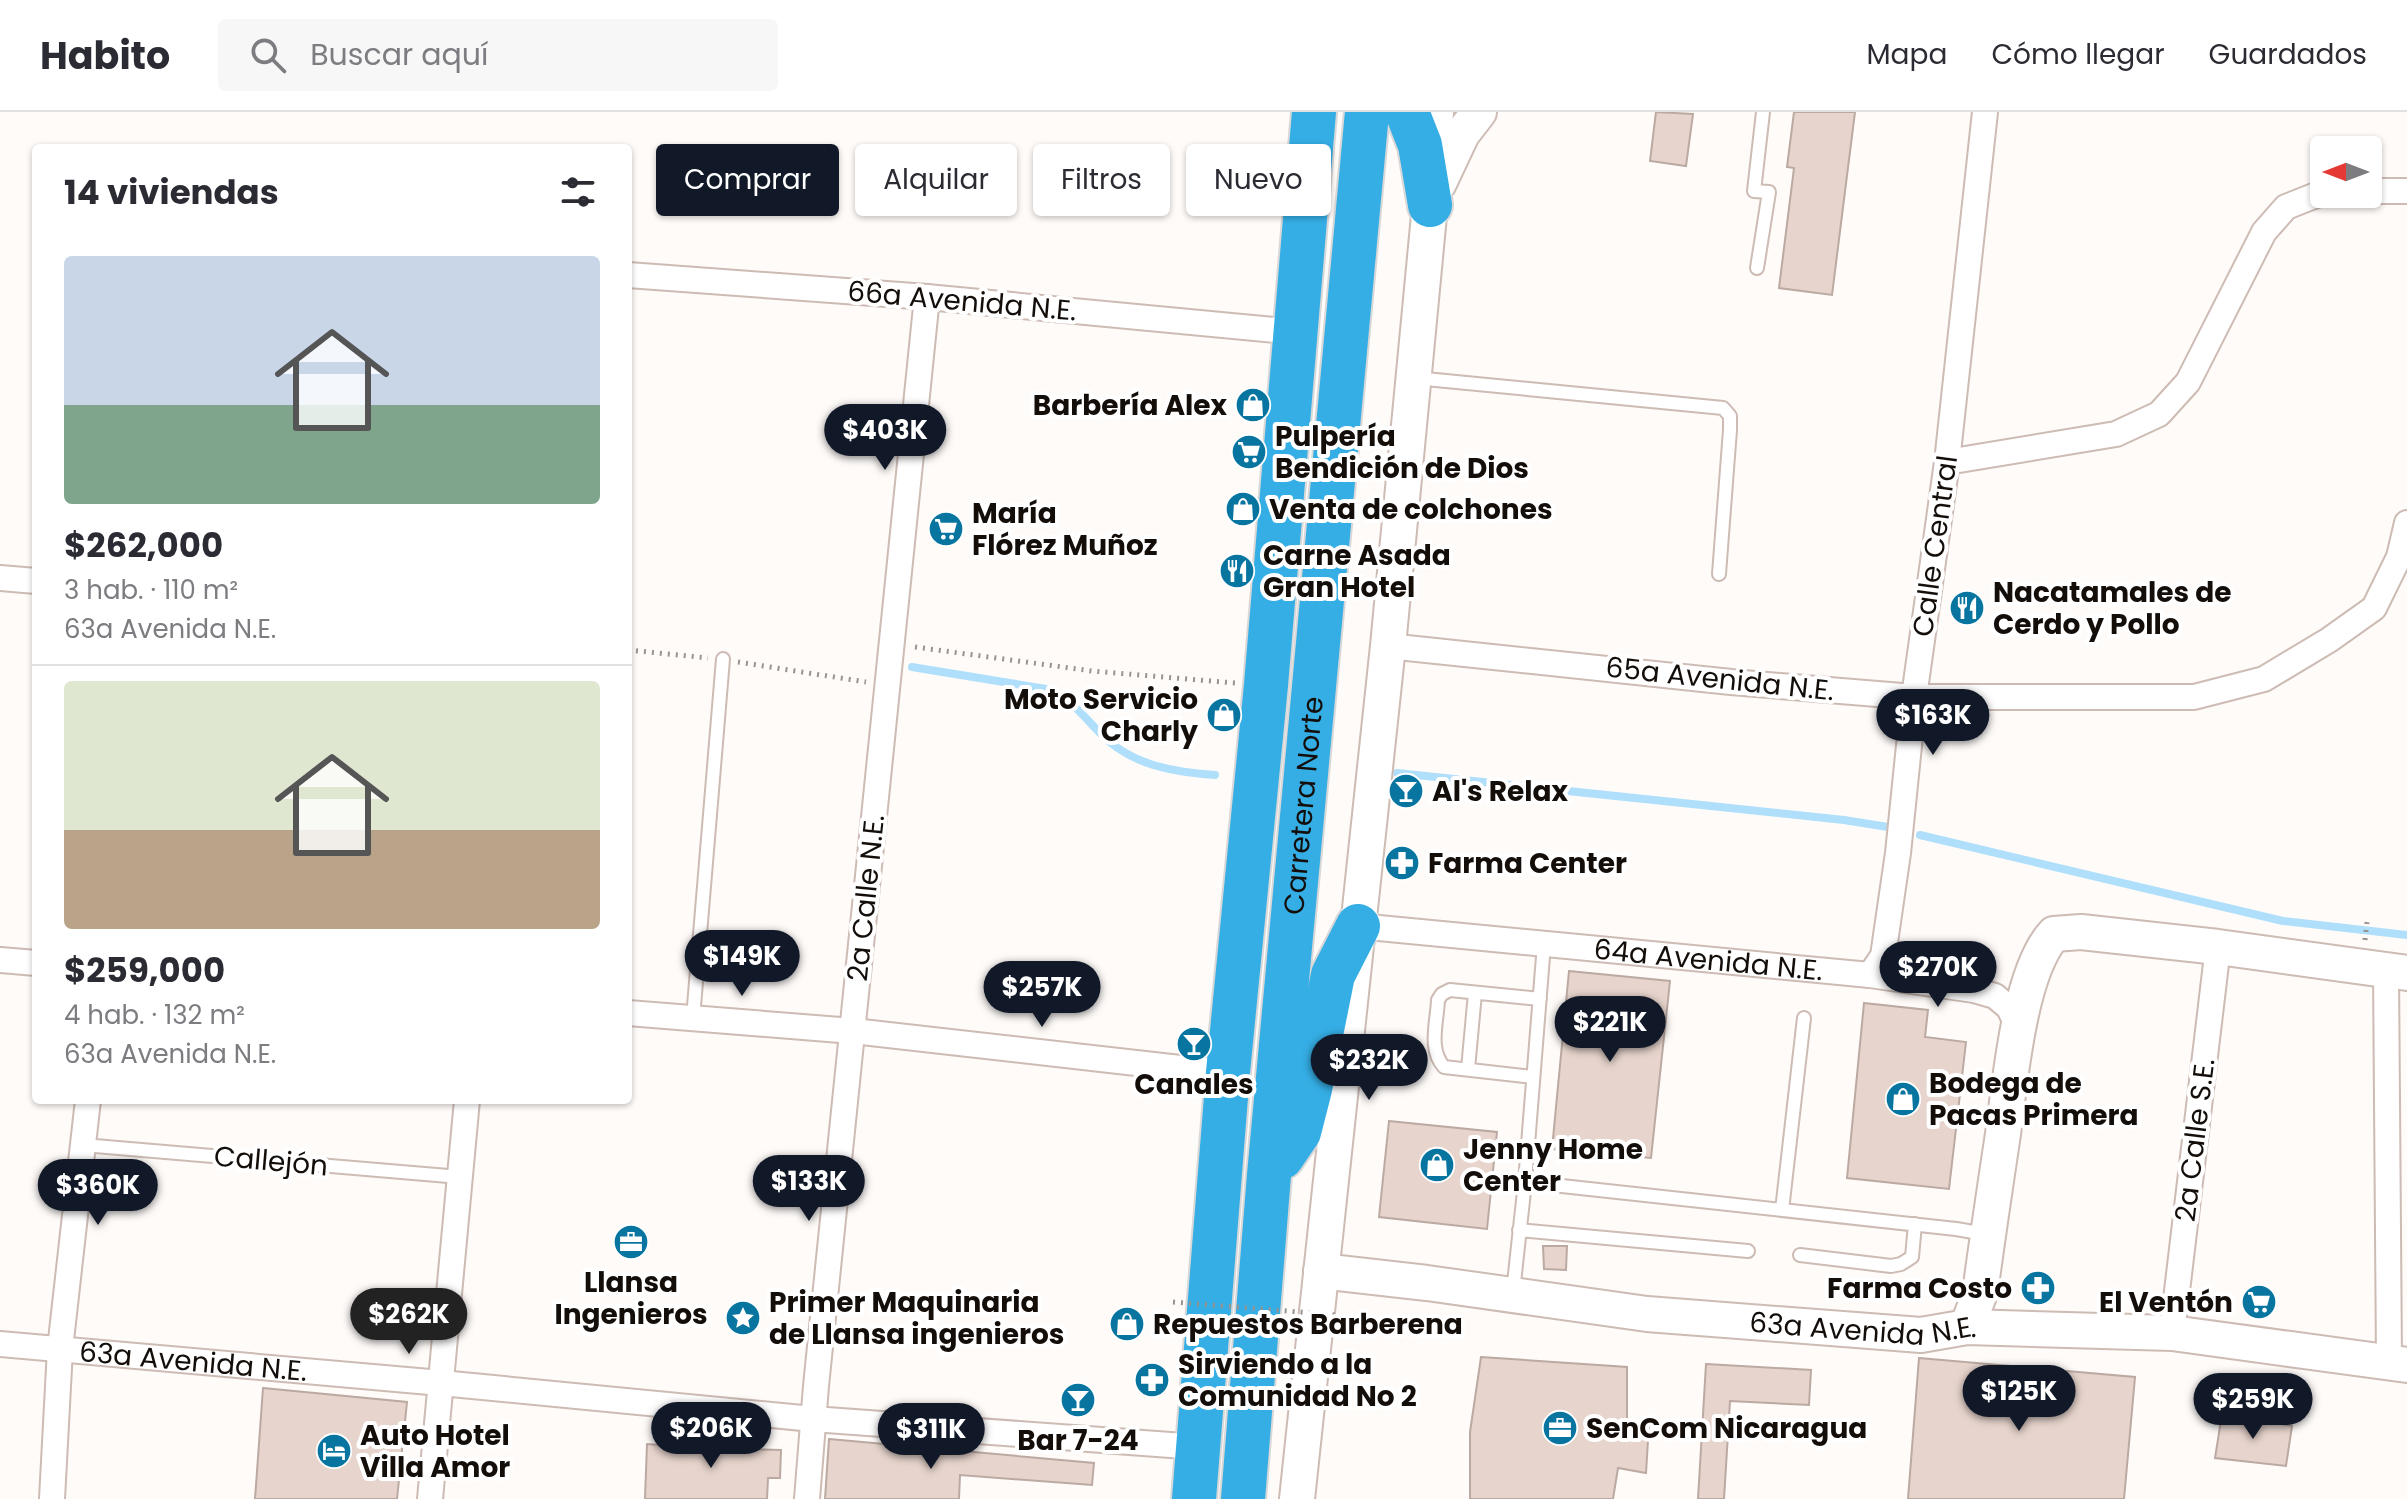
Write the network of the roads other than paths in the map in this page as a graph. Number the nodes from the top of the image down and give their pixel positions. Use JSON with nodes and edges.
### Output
{"nodes":[{"id":1,"x":1314,"y":112,"type":"edge"},
{"id":2,"x":1367,"y":112,"type":"edge"},
{"id":3,"x":1407,"y":112,"type":"edge"},
{"id":4,"x":1436,"y":112,"type":"edge"},
{"id":5,"x":1479,"y":112,"type":"edge"},
{"id":6,"x":1763,"y":112,"type":"edge"},
{"id":7,"x":1985,"y":112,"type":"edge"},
{"id":8,"x":2382,"y":191,"type":"edge"},
{"id":9,"x":2407,"y":191,"type":"edge"},
{"id":10,"x":2310,"y":198,"type":"edge"},
{"id":11,"x":1430,"y":205,"type":"junction"},
{"id":12,"x":1757,"y":268,"type":"dead end"},
{"id":13,"x":632,"y":275,"type":"edge"},
{"id":14,"x":927,"y":297,"type":"junction"},
{"id":15,"x":1296,"y":332,"type":"junction"},
{"id":16,"x":1415,"y":378,"type":"junction"},
{"id":17,"x":1947,"y":462,"type":"junction"},
{"id":18,"x":2407,"y":523,"type":"edge"},
{"id":19,"x":1719,"y":574,"type":"dead end"},
{"id":20,"x":0,"y":578,"type":"edge"},
{"id":21,"x":32,"y":581,"type":"edge"},
{"id":22,"x":1388,"y":646,"type":"junction"},
{"id":23,"x":723,"y":659,"type":"road end"},
{"id":24,"x":1914,"y":697,"type":"junction"},
{"id":25,"x":1358,"y":926,"type":"junction"},
{"id":26,"x":1544,"y":944,"type":"junction"},
{"id":27,"x":2218,"y":947,"type":"junction"},
{"id":28,"x":0,"y":960,"type":"edge"},
{"id":29,"x":32,"y":963,"type":"edge"},
{"id":30,"x":2397,"y":972,"type":"edge"},
{"id":31,"x":1870,"y":975,"type":"junction"},
{"id":32,"x":1475,"y":993,"type":"junction"},
{"id":33,"x":1540,"y":999,"type":"junction"},
{"id":34,"x":632,"y":1013,"type":"edge"},
{"id":35,"x":693,"y":1018,"type":"junction"},
{"id":36,"x":1804,"y":1018,"type":"dead end"},
{"id":37,"x":2018,"y":1027,"type":"junction"},
{"id":38,"x":853,"y":1031,"type":"junction"},
{"id":39,"x":1468,"y":1069,"type":"junction"},
{"id":40,"x":1228,"y":1072,"type":"junction"},
{"id":41,"x":1533,"y":1077,"type":"junction"},
{"id":42,"x":88,"y":1104,"type":"edge"},
{"id":43,"x":467,"y":1104,"type":"edge"},
{"id":44,"x":83,"y":1145,"type":"junction"},
{"id":45,"x":1269,"y":1175,"type":"junction"},
{"id":46,"x":460,"y":1177,"type":"junction"},
{"id":47,"x":1525,"y":1182,"type":"junction"},
{"id":48,"x":1782,"y":1210,"type":"junction"},
{"id":49,"x":1915,"y":1224,"type":"junction"},
{"id":50,"x":1519,"y":1230,"type":"junction"},
{"id":51,"x":1988,"y":1234,"type":"junction"},
{"id":52,"x":1748,"y":1251,"type":"dead end"},
{"id":53,"x":1800,"y":1255,"type":"dead end"},
{"id":54,"x":1321,"y":1271,"type":"junction"},
{"id":55,"x":1512,"y":1296,"type":"junction"},
{"id":56,"x":1967,"y":1327,"type":"junction"},
{"id":57,"x":2172,"y":1333,"type":"junction"},
{"id":58,"x":0,"y":1344,"type":"edge"},
{"id":59,"x":60,"y":1349,"type":"junction"},
{"id":60,"x":2398,"y":1364,"type":"edge"},
{"id":61,"x":441,"y":1383,"type":"junction"},
{"id":62,"x":813,"y":1419,"type":"junction"},
{"id":63,"x":1198,"y":1447,"type":"junction"},
{"id":64,"x":52,"y":1499,"type":"edge"},
{"id":65,"x":430,"y":1499,"type":"edge"},
{"id":66,"x":807,"y":1499,"type":"edge"},
{"id":67,"x":1194,"y":1499,"type":"edge"},
{"id":68,"x":1243,"y":1499,"type":"edge"},
{"id":69,"x":1297,"y":1499,"type":"edge"}],
"edges":[{"from":1,"to":15,"type":"highway","name":"Carretera Norte"},
{"from":2,"to":45,"type":"highway","name":"Carretera Norte"},
{"from":3,"to":11,"type":"highway"},
{"from":4,"to":11,"type":"street"},
{"from":5,"to":11,"type":"street"},
{"from":6,"to":12,"type":"lane"},
{"from":7,"to":17,"type":"street","name":"Calle Central"},
{"from":8,"to":9,"type":"street"},
{"from":10,"to":17,"type":"street"},
{"from":11,"to":16,"type":"street"},
{"from":13,"to":14,"type":"street","name":"66a Avenida N.E."},
{"from":14,"to":15,"type":"street","name":"66a Avenida N.E."},
{"from":14,"to":38,"type":"street","name":"2a Calle N.E."},
{"from":15,"to":40,"type":"highway","name":"Carretera Norte"},
{"from":16,"to":19,"type":"lane"},
{"from":16,"to":22,"type":"street"},
{"from":17,"to":24,"type":"street","name":"Calle Central"},
{"from":18,"to":24,"type":"street","name":"65a Avenida N.E."},
{"from":20,"to":21,"type":"street"},
{"from":22,"to":24,"type":"street","name":"65a Avenida N.E."},
{"from":22,"to":25,"type":"street"},
{"from":23,"to":35,"type":"lane"},
{"from":24,"to":31,"type":"street","name":"Calle Central"},
{"from":25,"to":26,"type":"street","name":"64a Avenida N.E."},
{"from":25,"to":45,"type":"highway"},
{"from":25,"to":54,"type":"street"},
{"from":26,"to":31,"type":"street","name":"64a Avenida N.E."},
{"from":26,"to":33,"type":"lane"},
{"from":27,"to":30,"type":"street"},
{"from":27,"to":37,"type":"street"},
{"from":27,"to":57,"type":"street","name":"2a Calle S.E."},
{"from":28,"to":29,"type":"street"},
{"from":30,"to":60,"type":"street"},
{"from":31,"to":37,"type":"street","name":"64a Avenida N.E."},
{"from":32,"to":33,"type":"lane"},
{"from":32,"to":39,"type":"lane"},
{"from":32,"to":39,"type":"lane"},
{"from":33,"to":41,"type":"lane"},
{"from":34,"to":35,"type":"street"},
{"from":35,"to":38,"type":"street"},
{"from":36,"to":48,"type":"lane"},
{"from":37,"to":51,"type":"street"},
{"from":38,"to":40,"type":"street"},
{"from":38,"to":62,"type":"street","name":"2a Calle N.E."},
{"from":39,"to":41,"type":"lane"},
{"from":40,"to":63,"type":"highway","name":"Carretera Norte"},
{"from":41,"to":47,"type":"lane"},
{"from":42,"to":44,"type":"street"},
{"from":43,"to":46,"type":"street"},
{"from":44,"to":46,"type":"lane","name":"Callejón"},
{"from":44,"to":59,"type":"street"},
{"from":45,"to":68,"type":"highway","name":"Carretera Norte"},
{"from":46,"to":61,"type":"street"},
{"from":47,"to":48,"type":"lane"},
{"from":47,"to":50,"type":"lane"},
{"from":48,"to":49,"type":"lane"},
{"from":49,"to":51,"type":"lane"},
{"from":49,"to":53,"type":"lane"},
{"from":50,"to":52,"type":"lane"},
{"from":50,"to":55,"type":"lane"},
{"from":51,"to":56,"type":"street"},
{"from":54,"to":55,"type":"street","name":"63a Avenida N.E."},
{"from":54,"to":69,"type":"street"},
{"from":55,"to":56,"type":"street","name":"63a Avenida N.E."},
{"from":56,"to":57,"type":"street","name":"63a Avenida N.E."},
{"from":57,"to":60,"type":"street","name":"63a Avenida N.E."},
{"from":58,"to":59,"type":"street","name":"63a Avenida N.E."},
{"from":59,"to":61,"type":"street","name":"63a Avenida N.E."},
{"from":59,"to":64,"type":"street"},
{"from":61,"to":62,"type":"street","name":"63a Avenida N.E."},
{"from":61,"to":65,"type":"street"},
{"from":62,"to":63,"type":"street","name":"63a Avenida N.E."},
{"from":62,"to":66,"type":"street","name":"2a Calle N.E."},
{"from":63,"to":67,"type":"highway","name":"Carretera Norte"}]}
